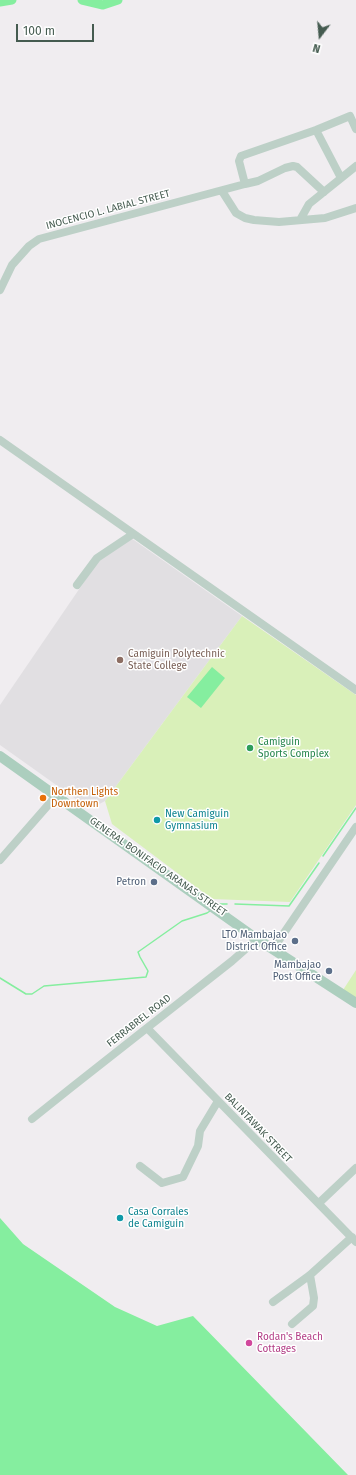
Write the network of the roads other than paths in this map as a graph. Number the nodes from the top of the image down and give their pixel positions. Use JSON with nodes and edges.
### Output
{"nodes":[{"id":1,"x":356,"y":129,"type":"edge"},
{"id":2,"x":316,"y":130,"type":"junction"},
{"id":3,"x":356,"y":166,"type":"edge"},
{"id":4,"x":341,"y":178,"type":"junction"},
{"id":5,"x":245,"y":184,"type":"junction"},
{"id":6,"x":222,"y":191,"type":"junction"},
{"id":7,"x":324,"y":192,"type":"junction"},
{"id":8,"x":356,"y":208,"type":"edge"},
{"id":9,"x":300,"y":220,"type":"junction"},
{"id":10,"x":0,"y":290,"type":"edge"},
{"id":11,"x":0,"y":440,"type":"edge"},
{"id":12,"x":134,"y":534,"type":"junction"},
{"id":13,"x":77,"y":585,"type":"dead end"},
{"id":14,"x":356,"y":690,"type":"edge"},
{"id":15,"x":0,"y":756,"type":"edge"},
{"id":16,"x":56,"y":796,"type":"junction"},
{"id":17,"x":356,"y":827,"type":"edge"},
{"id":18,"x":0,"y":860,"type":"edge"},
{"id":19,"x":257,"y":939,"type":"junction"},
{"id":20,"x":272,"y":949,"type":"junction"},
{"id":21,"x":356,"y":1004,"type":"edge"},
{"id":22,"x":147,"y":1028,"type":"junction"},
{"id":23,"x":218,"y":1101,"type":"junction"},
{"id":24,"x":32,"y":1119,"type":"dead end"},
{"id":25,"x":140,"y":1166,"type":"dead end"},
{"id":26,"x":356,"y":1168,"type":"edge"},
{"id":27,"x":319,"y":1203,"type":"junction"},
{"id":28,"x":354,"y":1239,"type":"edge"},
{"id":29,"x":310,"y":1275,"type":"junction"},
{"id":30,"x":273,"y":1302,"type":"dead end"},
{"id":31,"x":292,"y":1324,"type":"dead end"}],
"edges":[{"from":1,"to":2,"type":"street"},
{"from":2,"to":4,"type":"street"},
{"from":2,"to":5,"type":"street"},
{"from":3,"to":4,"type":"street"},
{"from":4,"to":7,"type":"street"},
{"from":5,"to":6,"type":"street","name":"INOCENCIO L. LABIAL STREET"},
{"from":5,"to":7,"type":"street","name":"INOCENCIO L. LABIAL STREET"},
{"from":6,"to":9,"type":"street"},
{"from":6,"to":10,"type":"street","name":"INOCENCIO L. LABIAL STREET"},
{"from":7,"to":9,"type":"street"},
{"from":8,"to":9,"type":"street"},
{"from":11,"to":12,"type":"street"},
{"from":12,"to":13,"type":"street"},
{"from":12,"to":14,"type":"street"},
{"from":15,"to":16,"type":"main road","name":"GENERAL BONIFACIO ARANAS STREET"},
{"from":16,"to":18,"type":"street"},
{"from":16,"to":19,"type":"main road","name":"GENERAL BONIFACIO ARANAS STREET"},
{"from":17,"to":20,"type":"street"},
{"from":19,"to":20,"type":"main road","name":"GENERAL BONIFACIO ARANAS STREET"},
{"from":19,"to":22,"type":"street","name":"FERRABREL ROAD"},
{"from":20,"to":21,"type":"main road","name":"GENERAL BONIFACIO ARANAS STREET"},
{"from":22,"to":23,"type":"street","name":"BALINTAWAK STREET"},
{"from":22,"to":24,"type":"street","name":"FERRABREL ROAD"},
{"from":23,"to":25,"type":"street"},
{"from":23,"to":27,"type":"street","name":"BALINTAWAK STREET"},
{"from":26,"to":27,"type":"street"},
{"from":27,"to":28,"type":"street","name":"BALINTAWAK STREET"},
{"from":28,"to":29,"type":"street"},
{"from":29,"to":30,"type":"street"},
{"from":29,"to":31,"type":"street"}]}
